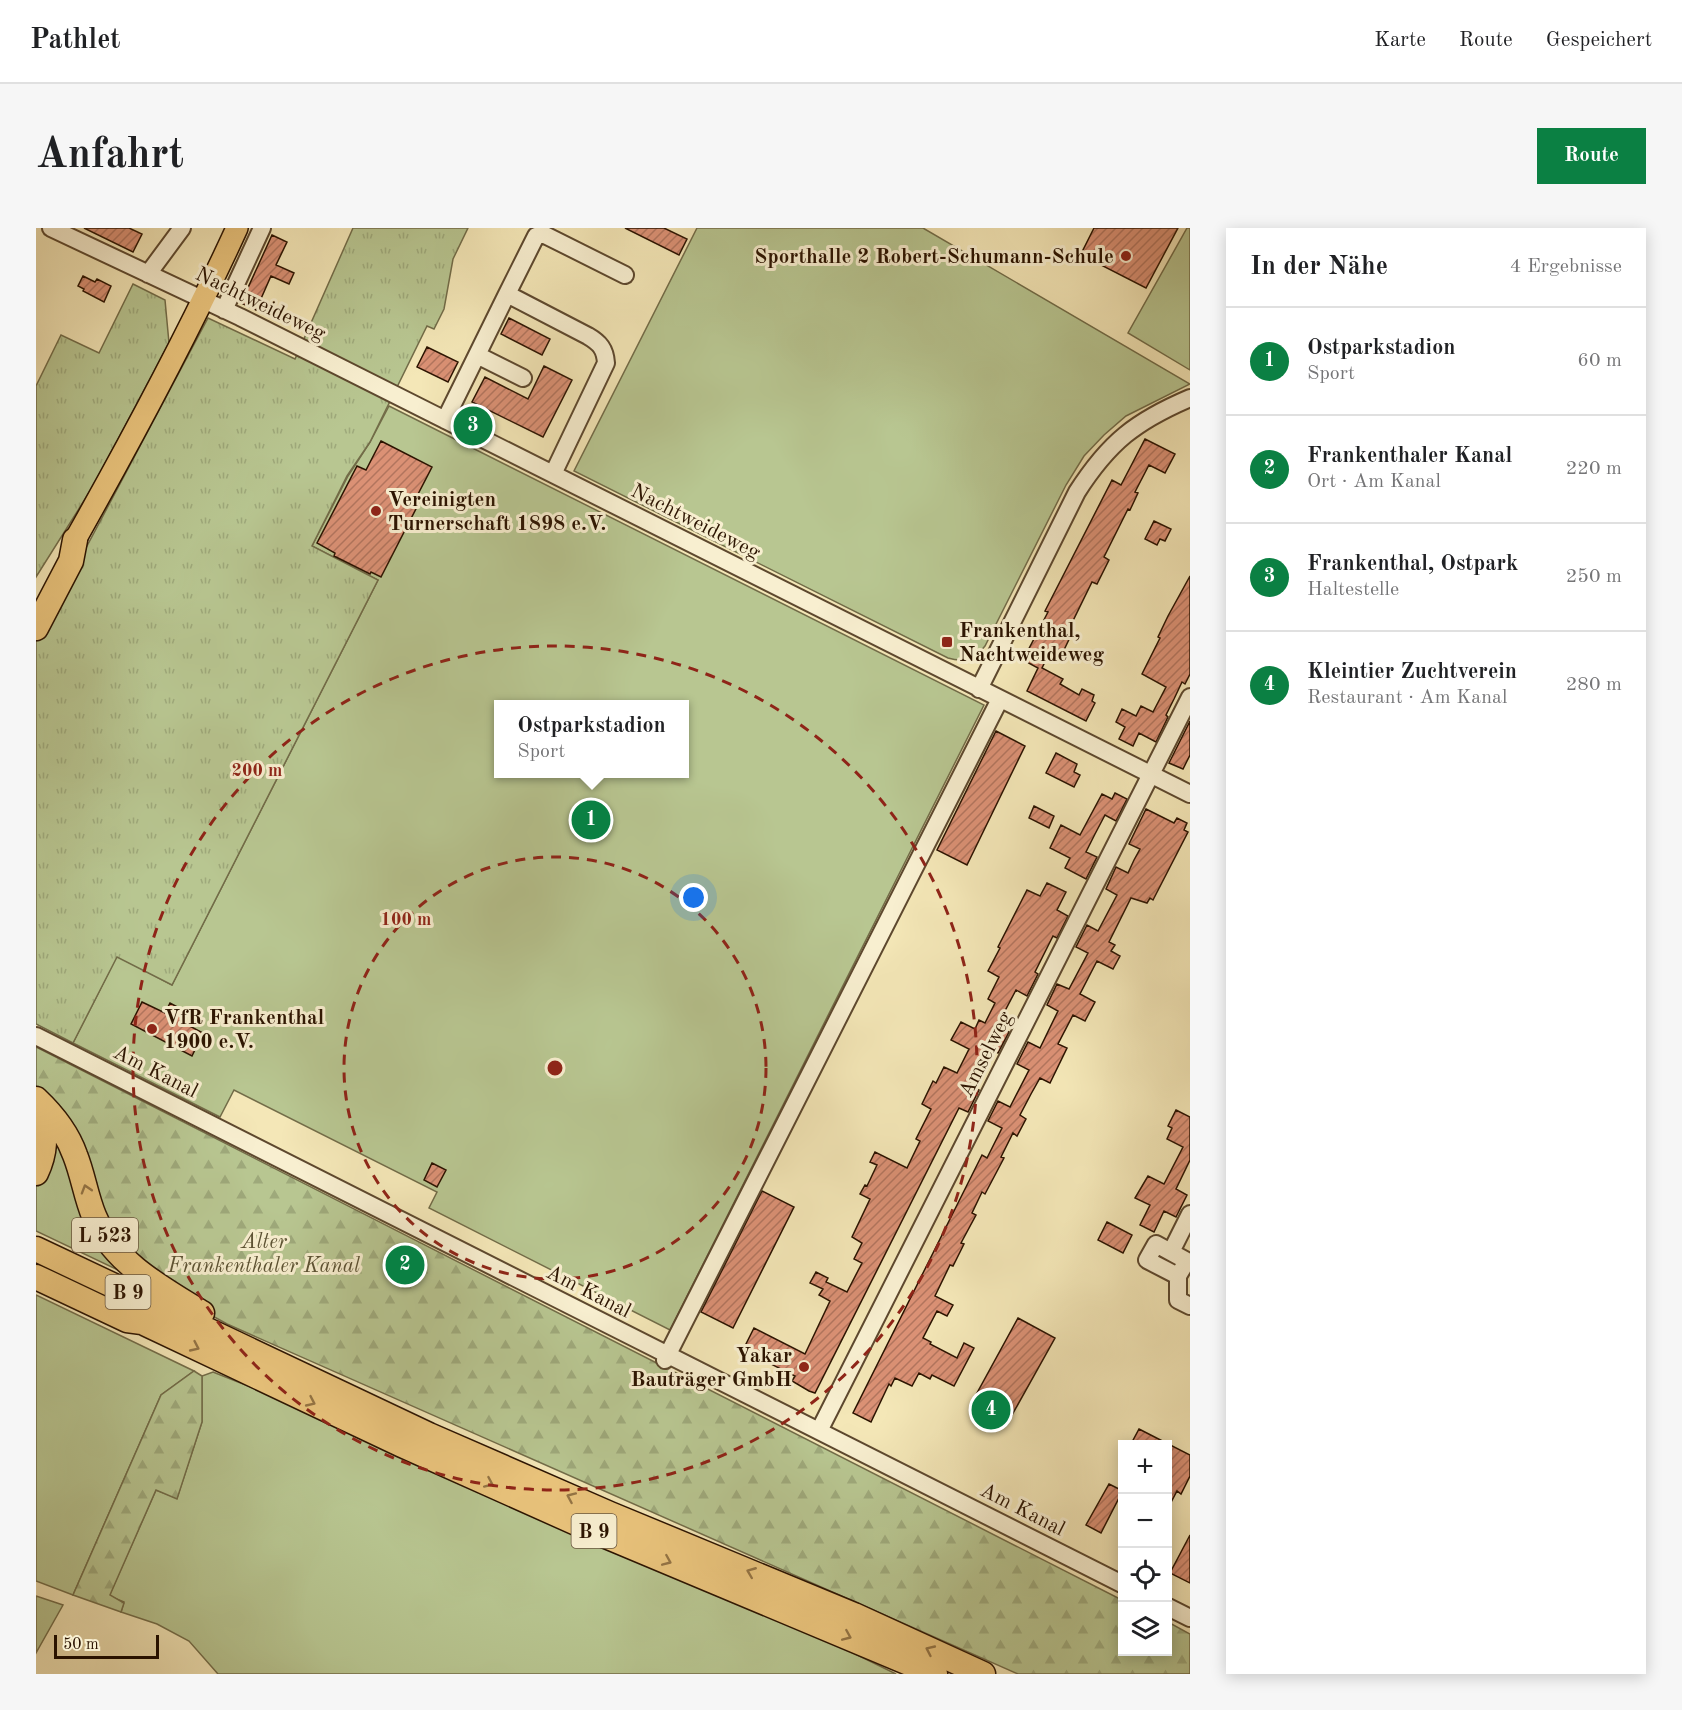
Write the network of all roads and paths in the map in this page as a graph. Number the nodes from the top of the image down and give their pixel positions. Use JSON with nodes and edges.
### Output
{"nodes":[{"id":1,"x":51,"y":228,"type":"edge"},
{"id":2,"x":182,"y":228,"type":"edge"},
{"id":3,"x":237,"y":228,"type":"edge"},
{"id":4,"x":262,"y":228,"type":"edge"},
{"id":5,"x":148,"y":274,"type":"junction"},
{"id":6,"x":625,"y":275,"type":"dead end"},
{"id":7,"x":507,"y":294,"type":"junction"},
{"id":8,"x":204,"y":300,"type":"junction"},
{"id":9,"x":224,"y":309,"type":"junction"},
{"id":10,"x":477,"y":355,"type":"junction"},
{"id":11,"x":523,"y":378,"type":"dead end"},
{"id":12,"x":1190,"y":398,"type":"edge"},
{"id":13,"x":446,"y":420,"type":"junction"},
{"id":14,"x":553,"y":474,"type":"junction"},
{"id":15,"x":75,"y":540,"type":"junction"},
{"id":16,"x":36,"y":592,"type":"edge"},
{"id":17,"x":36,"y":628,"type":"edge"},
{"id":18,"x":978,"y":688,"type":"junction"},
{"id":19,"x":1190,"y":697,"type":"edge"},
{"id":20,"x":1000,"y":699,"type":"junction"},
{"id":21,"x":1151,"y":774,"type":"junction"},
{"id":22,"x":1190,"y":794,"type":"edge"},
{"id":23,"x":36,"y":1036,"type":"edge"},
{"id":24,"x":36,"y":1099,"type":"edge"},
{"id":25,"x":36,"y":1116,"type":"edge"},
{"id":26,"x":36,"y":1173,"type":"edge"},
{"id":27,"x":1190,"y":1214,"type":"edge"},
{"id":28,"x":36,"y":1249,"type":"edge"},
{"id":29,"x":1171,"y":1252,"type":"junction"},
{"id":30,"x":36,"y":1267,"type":"edge"},
{"id":31,"x":36,"y":1276,"type":"edge"},
{"id":32,"x":1178,"y":1276,"type":"junction"},
{"id":33,"x":1190,"y":1306,"type":"edge"},
{"id":34,"x":142,"y":1322,"type":"junction"},
{"id":35,"x":219,"y":1336,"type":"junction"},
{"id":36,"x":666,"y":1358,"type":"junction"},
{"id":37,"x":819,"y":1431,"type":"junction"},
{"id":38,"x":1118,"y":1582,"type":"edge"},
{"id":39,"x":1172,"y":1609,"type":"edge"},
{"id":40,"x":1190,"y":1618,"type":"edge"},
{"id":41,"x":935,"y":1674,"type":"edge"},
{"id":42,"x":983,"y":1674,"type":"edge"}],
"edges":[{"from":1,"to":5,"type":"street","name":"Nachtweideweg"},
{"from":2,"to":5,"type":"street"},
{"from":3,"to":8,"type":"main road"},
{"from":4,"to":9,"type":"street"},
{"from":5,"to":8,"type":"street","name":"Nachtweideweg"},
{"from":6,"to":7,"type":"street"},
{"from":7,"to":10,"type":"street"},
{"from":7,"to":14,"type":"street"},
{"from":8,"to":9,"type":"street","name":"Nachtweideweg"},
{"from":8,"to":15,"type":"main road"},
{"from":9,"to":13,"type":"street","name":"Nachtweideweg"},
{"from":10,"to":11,"type":"street"},
{"from":10,"to":13,"type":"street"},
{"from":12,"to":18,"type":"street"},
{"from":13,"to":14,"type":"street","name":"Nachtweideweg"},
{"from":14,"to":18,"type":"street","name":"Nachtweideweg"},
{"from":15,"to":16,"type":"highway"},
{"from":15,"to":17,"type":"highway"},
{"from":18,"to":20,"type":"street","name":"Nachtweideweg"},
{"from":19,"to":21,"type":"street","name":"Amselweg"},
{"from":20,"to":21,"type":"street","name":"Nachtweideweg"},
{"from":20,"to":36,"type":"street"},
{"from":21,"to":22,"type":"street","name":"Nachtweideweg"},
{"from":21,"to":37,"type":"street","name":"Amselweg"},
{"from":23,"to":36,"type":"street","name":"Am Kanal"},
{"from":35,"to":24,"type":"highway","number":"L 523","one_way":true},
{"from":25,"to":26,"type":"highway"},
{"from":27,"to":29,"type":"street"},
{"from":28,"to":35,"type":"highway","number":"B 9"},
{"from":29,"to":32,"type":"street"},
{"from":29,"to":32,"type":"street"},
{"from":30,"to":34,"type":"highway","number":"B 9"},
{"from":31,"to":34,"type":"highway","number":"B 9"},
{"from":32,"to":33,"type":"street"},
{"from":34,"to":41,"type":"highway","number":"B 9","one_way":true},
{"from":42,"to":35,"type":"highway","number":"B 9","one_way":true},
{"from":36,"to":37,"type":"street","name":"Am Kanal"},
{"from":37,"to":38,"type":"street","name":"Am Kanal"},
{"from":39,"to":40,"type":"street"}]}
